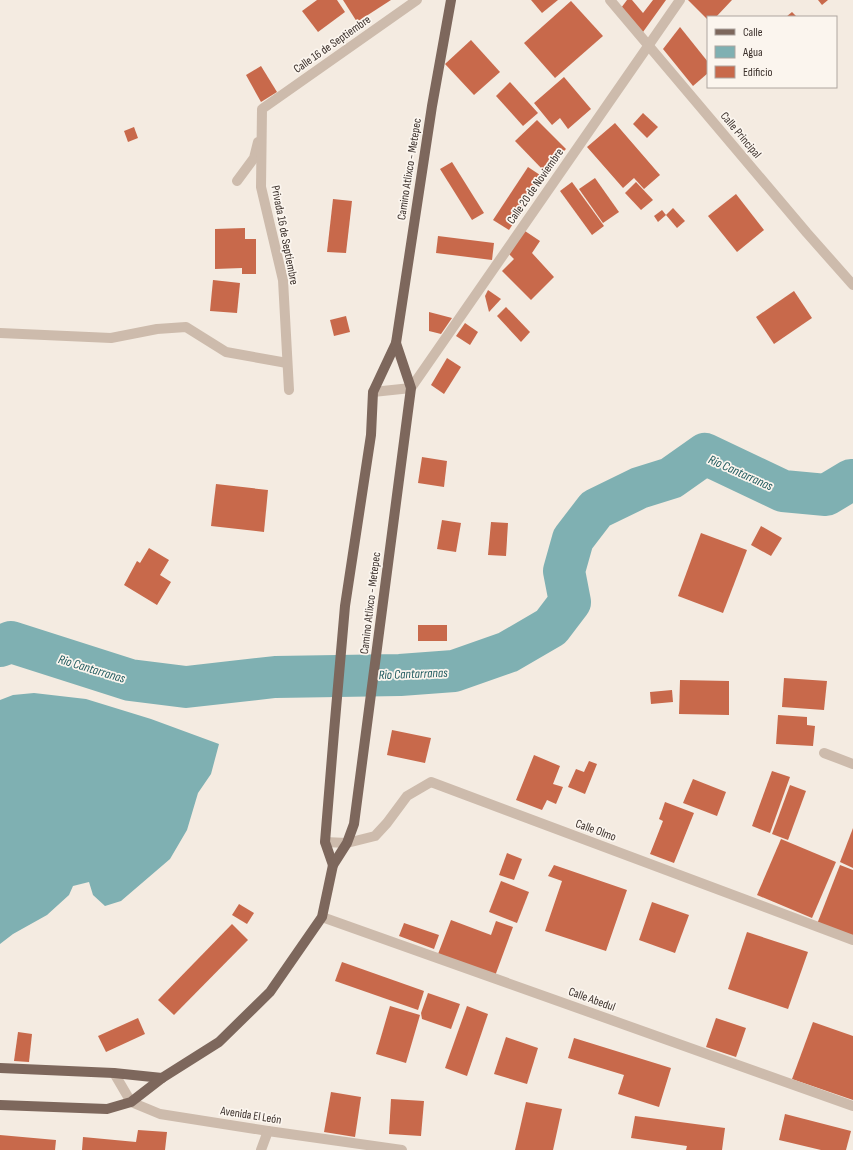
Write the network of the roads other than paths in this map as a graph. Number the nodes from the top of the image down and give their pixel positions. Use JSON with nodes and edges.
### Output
{"nodes":[{"id":1,"x":417,"y":0,"type":"edge"},
{"id":2,"x":451,"y":0,"type":"edge"},
{"id":3,"x":610,"y":0,"type":"edge"},
{"id":4,"x":680,"y":0,"type":"edge"},
{"id":5,"x":648,"y":46,"type":"junction"},
{"id":6,"x":262,"y":109,"type":"joint"},
{"id":7,"x":262,"y":127,"type":"junction"},
{"id":8,"x":237,"y":181,"type":"dead end"},
{"id":9,"x":853,"y":285,"type":"edge"},
{"id":10,"x":0,"y":333,"type":"edge"},
{"id":11,"x":396,"y":343,"type":"junction"},
{"id":12,"x":287,"y":363,"type":"junction"},
{"id":13,"x":411,"y":388,"type":"junction"},
{"id":14,"x":289,"y":390,"type":"dead end"},
{"id":15,"x":373,"y":392,"type":"junction"},
{"id":16,"x":824,"y":753,"type":"dead end"},
{"id":17,"x":853,"y":764,"type":"edge"},
{"id":18,"x":325,"y":842,"type":"junction"},
{"id":19,"x":347,"y":843,"type":"junction"},
{"id":20,"x":334,"y":865,"type":"junction"},
{"id":21,"x":322,"y":917,"type":"junction"},
{"id":22,"x":853,"y":940,"type":"edge"},
{"id":23,"x":0,"y":1068,"type":"edge"},
{"id":24,"x":114,"y":1073,"type":"junction"},
{"id":25,"x":162,"y":1078,"type":"junction"},
{"id":26,"x":131,"y":1102,"type":"junction"},
{"id":27,"x":0,"y":1105,"type":"edge"},
{"id":28,"x":853,"y":1106,"type":"edge"},
{"id":29,"x":268,"y":1132,"type":"junction"},
{"id":30,"x":261,"y":1150,"type":"edge"},
{"id":31,"x":402,"y":1150,"type":"edge"}],
"edges":[{"from":1,"to":6,"type":"street","name":"Calle 16 de Septiembre"},
{"from":2,"to":11,"type":"main road","name":"Camino Atlixco - Metepec"},
{"from":3,"to":5,"type":"street","name":"Calle Principal"},
{"from":4,"to":5,"type":"street","name":"Calle 20 de Noviembre"},
{"from":5,"to":9,"type":"street","name":"Calle Principal"},
{"from":5,"to":13,"type":"street","name":"Calle 20 de Noviembre"},
{"from":6,"to":7,"type":"street","name":"Privada 16 de Septiembre"},
{"from":7,"to":8,"type":"street"},
{"from":7,"to":12,"type":"street","name":"Privada 16 de Septiembre"},
{"from":10,"to":12,"type":"street"},
{"from":11,"to":13,"type":"main road","name":"Camino Atlixco - Metepec"},
{"from":11,"to":15,"type":"main road","name":"Camino Atlixco - Metepec"},
{"from":12,"to":14,"type":"street","name":"Privada 16 de Septiembre"},
{"from":13,"to":15,"type":"street"},
{"from":13,"to":19,"type":"main road","name":"Camino Atlixco - Metepec"},
{"from":15,"to":18,"type":"main road","name":"Camino Atlixco - Metepec"},
{"from":16,"to":17,"type":"street"},
{"from":18,"to":19,"type":"street"},
{"from":18,"to":20,"type":"main road","name":"Camino Atlixco - Metepec"},
{"from":19,"to":20,"type":"main road","name":"Camino Atlixco - Metepec"},
{"from":19,"to":22,"type":"street","name":"Calle Olmo"},
{"from":20,"to":21,"type":"main road","name":"Camino Atlixco - Metepec"},
{"from":21,"to":25,"type":"main road","name":"Camino Atlixco - Metepec"},
{"from":21,"to":28,"type":"street","name":"Calle Abedul"},
{"from":23,"to":24,"type":"main road"},
{"from":24,"to":25,"type":"main road"},
{"from":24,"to":26,"type":"street"},
{"from":25,"to":26,"type":"main road","name":"Camino Atlixco - Metepec"},
{"from":26,"to":27,"type":"main road","name":"Camino Atlixco - Metepec"},
{"from":26,"to":29,"type":"street","name":"Avenida El León"},
{"from":29,"to":30,"type":"street"},
{"from":29,"to":31,"type":"street","name":"Avenida El León"}]}
